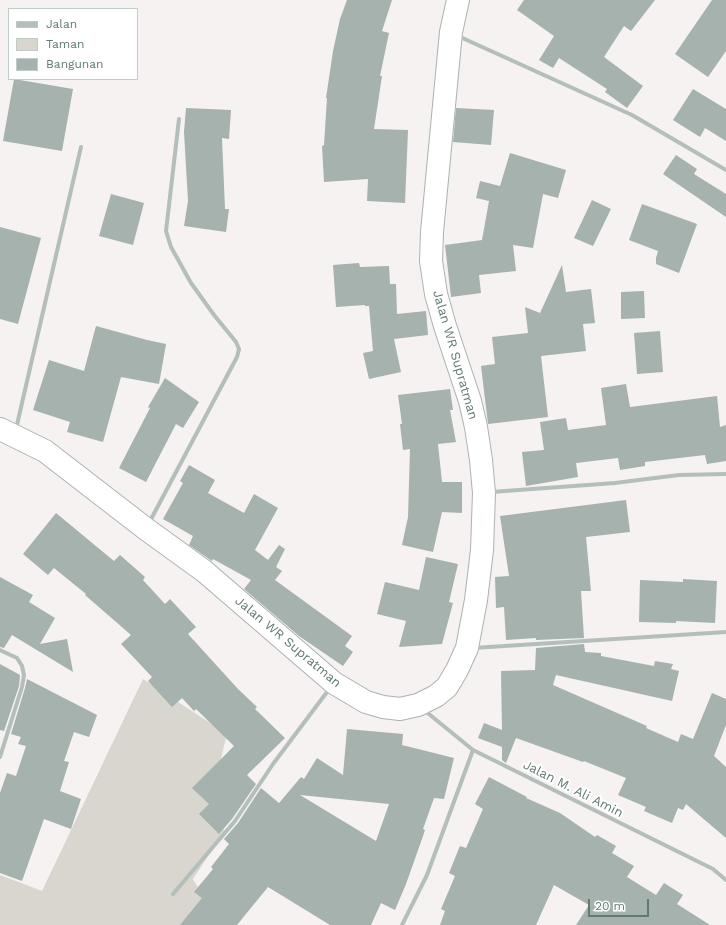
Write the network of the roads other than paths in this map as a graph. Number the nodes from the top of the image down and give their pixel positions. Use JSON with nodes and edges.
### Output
{"nodes":[{"id":1,"x":458,"y":0,"type":"edge"},
{"id":2,"x":450,"y":32,"type":"junction"},
{"id":3,"x":179,"y":119,"type":"dead end"},
{"id":4,"x":81,"y":147,"type":"dead end"},
{"id":5,"x":726,"y":170,"type":"edge"},
{"id":6,"x":7,"y":432,"type":"edge"},
{"id":7,"x":726,"y":474,"type":"edge"},
{"id":8,"x":484,"y":493,"type":"junction"},
{"id":9,"x":146,"y":529,"type":"junction"},
{"id":10,"x":726,"y":632,"type":"edge"},
{"id":11,"x":467,"y":648,"type":"junction"},
{"id":12,"x":0,"y":650,"type":"edge"},
{"id":13,"x":334,"y":683,"type":"junction"},
{"id":14,"x":418,"y":705,"type":"junction"},
{"id":15,"x":473,"y":750,"type":"junction"},
{"id":16,"x":0,"y":757,"type":"edge"},
{"id":17,"x":726,"y":880,"type":"edge"},
{"id":18,"x":173,"y":894,"type":"dead end"},
{"id":19,"x":402,"y":925,"type":"edge"}],
"edges":[{"from":1,"to":2,"type":"highway","name":"Jalan WR Supratman"},
{"from":2,"to":5,"type":"street"},
{"from":2,"to":8,"type":"highway","name":"Jalan WR Supratman"},
{"from":3,"to":9,"type":"street"},
{"from":4,"to":6,"type":"street"},
{"from":6,"to":9,"type":"highway","name":"Jalan WR Supratman"},
{"from":7,"to":8,"type":"street"},
{"from":8,"to":11,"type":"highway","name":"Jalan WR Supratman"},
{"from":9,"to":13,"type":"highway","name":"Jalan WR Supratman"},
{"from":10,"to":11,"type":"street"},
{"from":11,"to":14,"type":"highway","name":"Jalan WR Supratman"},
{"from":12,"to":16,"type":"street"},
{"from":13,"to":14,"type":"highway","name":"Jalan WR Supratman"},
{"from":13,"to":18,"type":"street"},
{"from":14,"to":15,"type":"street","name":"Jalan M. Ali Amin"},
{"from":15,"to":17,"type":"street","name":"Jalan M. Ali Amin"},
{"from":15,"to":19,"type":"street"}]}
